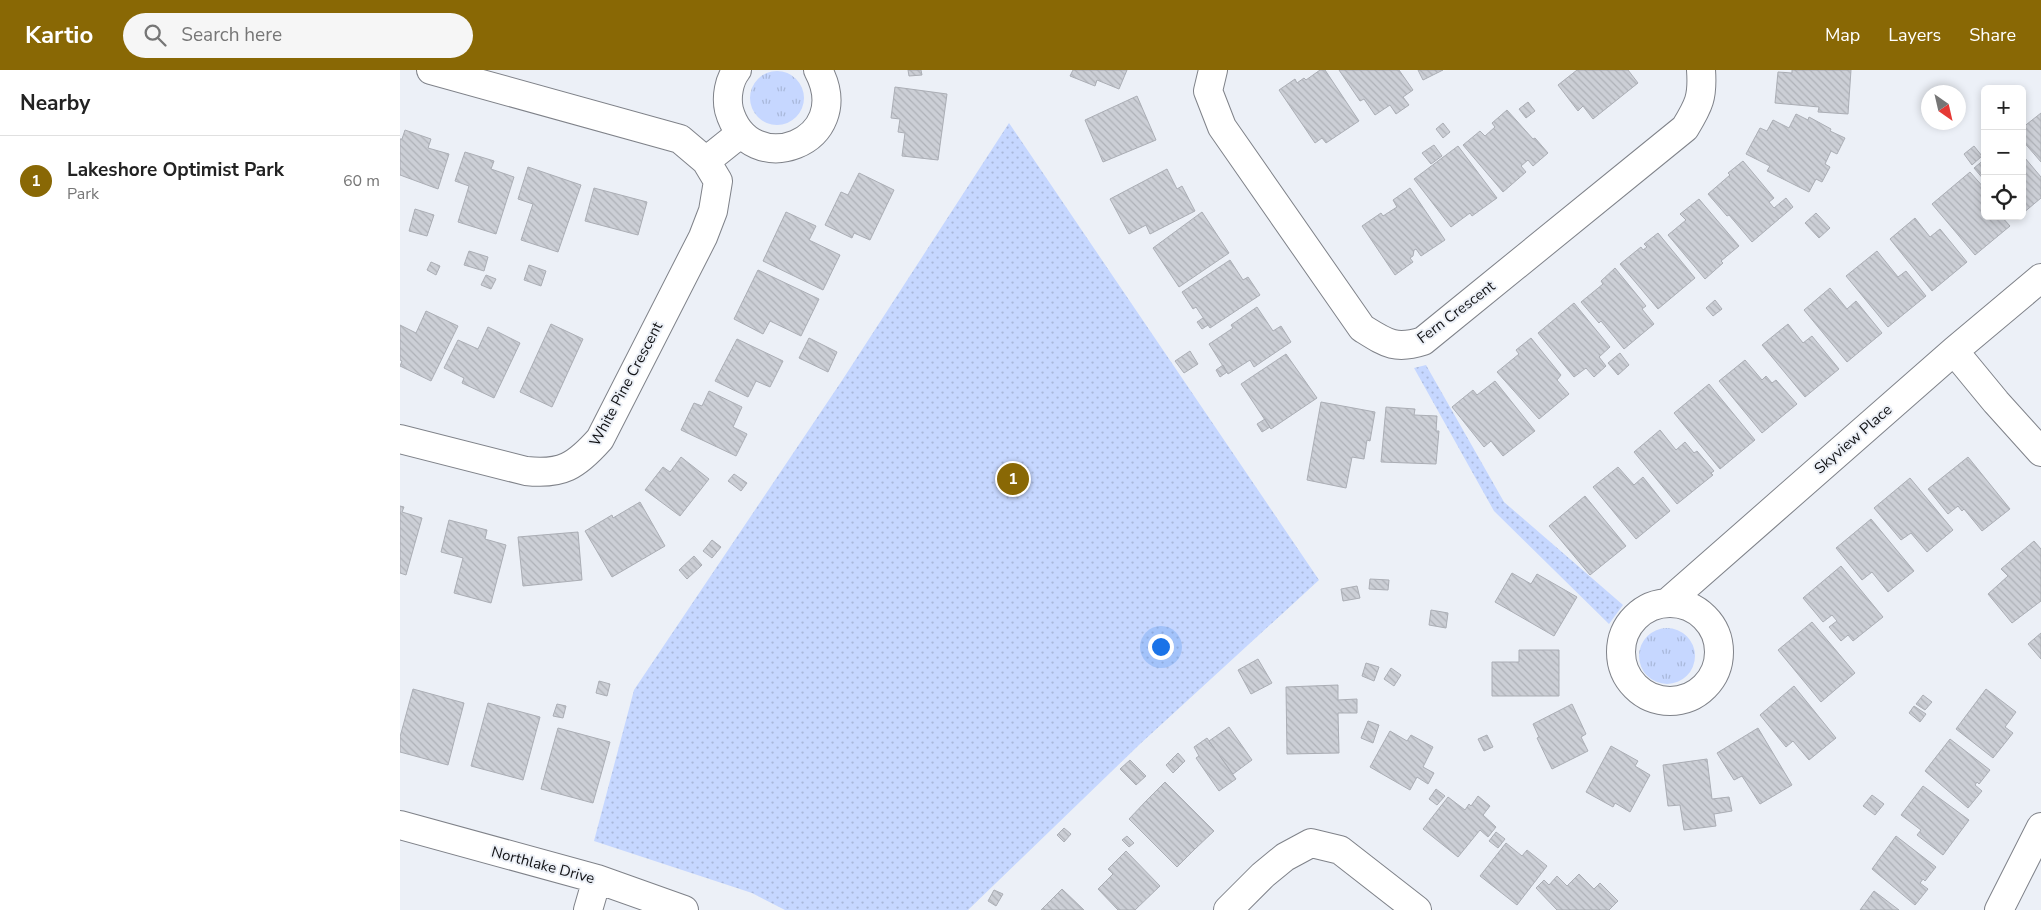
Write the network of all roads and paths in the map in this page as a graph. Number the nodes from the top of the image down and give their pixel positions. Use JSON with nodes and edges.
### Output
{"nodes":[{"id":1,"x":431,"y":70,"type":"edge"},
{"id":2,"x":737,"y":70,"type":"edge"},
{"id":3,"x":818,"y":70,"type":"edge"},
{"id":4,"x":1213,"y":70,"type":"edge"},
{"id":5,"x":1701,"y":70,"type":"edge"},
{"id":6,"x":741,"y":133,"type":"junction"},
{"id":7,"x":706,"y":161,"type":"junction"},
{"id":8,"x":2041,"y":278,"type":"edge"},
{"id":9,"x":1954,"y":351,"type":"junction"},
{"id":10,"x":400,"y":439,"type":"edge"},
{"id":11,"x":2041,"y":452,"type":"edge"},
{"id":12,"x":1668,"y":602,"type":"dead end"},
{"id":13,"x":400,"y":825,"type":"edge"},
{"id":14,"x":2041,"y":827,"type":"edge"},
{"id":15,"x":597,"y":879,"type":"junction"},
{"id":16,"x":588,"y":910,"type":"edge"},
{"id":17,"x":684,"y":910,"type":"edge"},
{"id":18,"x":1228,"y":910,"type":"edge"},
{"id":19,"x":1417,"y":910,"type":"edge"},
{"id":20,"x":1999,"y":910,"type":"edge"}],
"edges":[{"from":1,"to":7,"type":"street","name":"White Pine Crescent"},
{"from":2,"to":6,"type":"street"},
{"from":3,"to":6,"type":"street"},
{"from":4,"to":5,"type":"street","name":"Fern Crescent"},
{"from":6,"to":7,"type":"street"},
{"from":7,"to":10,"type":"street","name":"White Pine Crescent"},
{"from":8,"to":9,"type":"street","name":"Skyview Place"},
{"from":9,"to":11,"type":"street"},
{"from":9,"to":12,"type":"street","name":"Skyview Place"},
{"from":13,"to":15,"type":"street","name":"Northlake Drive"},
{"from":14,"to":20,"type":"street"},
{"from":15,"to":16,"type":"street"},
{"from":15,"to":17,"type":"street","name":"Northlake Drive"},
{"from":18,"to":19,"type":"street"}]}
